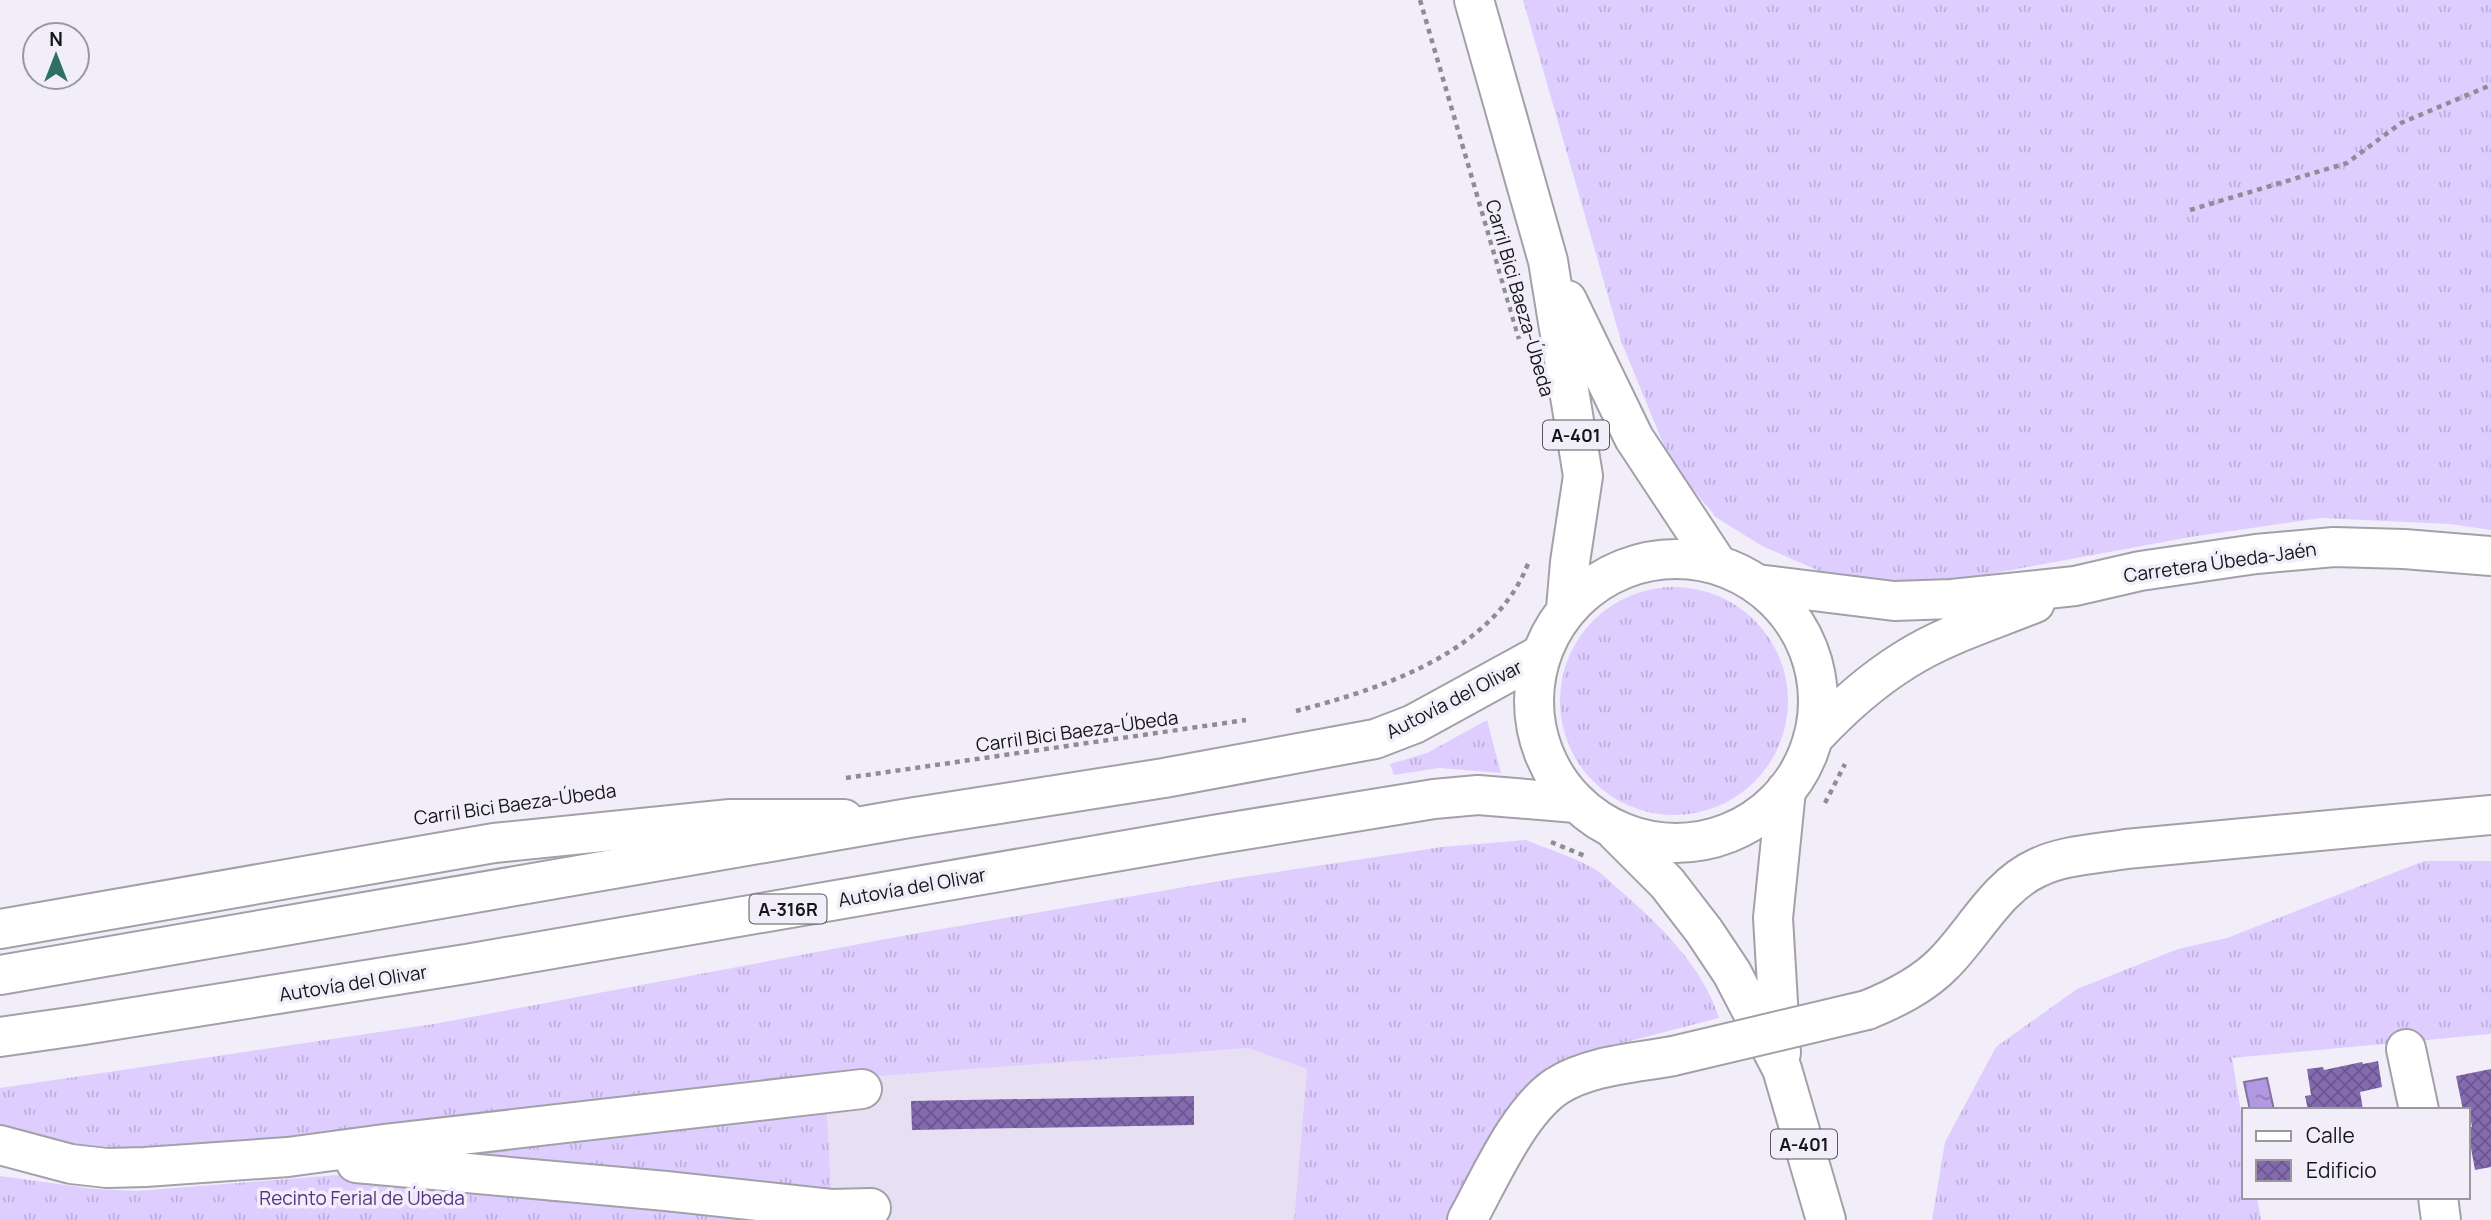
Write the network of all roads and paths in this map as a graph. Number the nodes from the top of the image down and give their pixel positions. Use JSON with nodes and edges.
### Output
{"nodes":[{"id":1,"x":1420,"y":0,"type":"edge"},
{"id":2,"x":1474,"y":0,"type":"edge"},
{"id":3,"x":2491,"y":85,"type":"edge"},
{"id":4,"x":2190,"y":211,"type":"dead end"},
{"id":5,"x":1548,"y":261,"type":"junction"},
{"id":6,"x":1519,"y":341,"type":"dead end"},
{"id":7,"x":1531,"y":556,"type":"dead end"},
{"id":8,"x":2491,"y":556,"type":"edge"},
{"id":9,"x":1718,"y":565,"type":"junction"},
{"id":10,"x":1757,"y":584,"type":"junction"},
{"id":11,"x":2075,"y":586,"type":"junction"},
{"id":12,"x":1566,"y":610,"type":"junction"},
{"id":13,"x":1541,"y":655,"type":"junction"},
{"id":14,"x":1294,"y":712,"type":"dead end"},
{"id":15,"x":1256,"y":719,"type":"dead end"},
{"id":16,"x":1813,"y":738,"type":"junction"},
{"id":17,"x":1851,"y":753,"type":"dead end"},
{"id":18,"x":845,"y":778,"type":"dead end"},
{"id":19,"x":1787,"y":790,"type":"junction"},
{"id":20,"x":1576,"y":803,"type":"junction"},
{"id":21,"x":1821,"y":814,"type":"dead end"},
{"id":22,"x":2491,"y":815,"type":"edge"},
{"id":23,"x":909,"y":818,"type":"junction"},
{"id":24,"x":1612,"y":828,"type":"junction"},
{"id":25,"x":1547,"y":841,"type":"dead end"},
{"id":26,"x":1591,"y":860,"type":"dead end"},
{"id":27,"x":0,"y":929,"type":"edge"},
{"id":28,"x":0,"y":975,"type":"edge"},
{"id":29,"x":0,"y":1037,"type":"edge"},
{"id":30,"x":2406,"y":1049,"type":"dead end"},
{"id":31,"x":1782,"y":1069,"type":"junction"},
{"id":32,"x":862,"y":1089,"type":"dead end"},
{"id":33,"x":2419,"y":1108,"type":"edge"},
{"id":34,"x":0,"y":1144,"type":"edge"},
{"id":35,"x":288,"y":1157,"type":"junction"},
{"id":36,"x":2438,"y":1199,"type":"edge"},
{"id":37,"x":666,"y":1206,"type":"edge"},
{"id":38,"x":871,"y":1208,"type":"dead end"},
{"id":39,"x":1466,"y":1220,"type":"edge"},
{"id":40,"x":1826,"y":1220,"type":"edge"},
{"id":41,"x":2441,"y":1220,"type":"edge"}],
"edges":[{"from":1,"to":6,"type":"path","name":"Carril Bici Baeza-Úbeda"},
{"from":2,"to":5,"type":"main road","number":"A-401"},
{"from":3,"to":4,"type":"path"},
{"from":5,"to":9,"type":"main road","number":"A-401"},
{"from":5,"to":12,"type":"main road","number":"A-401"},
{"from":7,"to":14,"type":"path"},
{"from":8,"to":11,"type":"main road","name":"Carretera Úbeda-Jaén"},
{"from":9,"to":10,"type":"main road","number":"A-401"},
{"from":9,"to":12,"type":"main road","number":"A-401"},
{"from":10,"to":11,"type":"main road","name":"Carretera Úbeda-Jaén"},
{"from":10,"to":16,"type":"main road","number":"A-401"},
{"from":11,"to":16,"type":"main road","name":"Carretera Úbeda-Jaén"},
{"from":12,"to":13,"type":"main road","number":"A-401"},
{"from":13,"to":20,"type":"main road","number":"A-401"},
{"from":13,"to":23,"type":"main road","name":"Autovía del Olivar"},
{"from":15,"to":18,"type":"path","name":"Carril Bici Baeza-Úbeda"},
{"from":16,"to":19,"type":"main road","number":"A-401"},
{"from":17,"to":21,"type":"path"},
{"from":19,"to":24,"type":"main road","number":"A-401"},
{"from":19,"to":31,"type":"main road","number":"A-401"},
{"from":20,"to":24,"type":"main road","number":"A-401"},
{"from":20,"to":29,"type":"main road","name":"Autovía del Olivar","number":"A-316R"},
{"from":22,"to":39,"type":"main road","bridge":true},
{"from":23,"to":27,"type":"main road"},
{"from":23,"to":28,"type":"main road","name":"Autovía del Olivar"},
{"from":24,"to":31,"type":"main road","number":"A-401"},
{"from":25,"to":26,"type":"path"},
{"from":30,"to":33,"type":"main road"},
{"from":31,"to":40,"type":"main road","number":"A-401"},
{"from":32,"to":35,"type":"main road"},
{"from":34,"to":35,"type":"main road"},
{"from":35,"to":37,"type":"main road"},
{"from":36,"to":41,"type":"main road"},
{"from":37,"to":38,"type":"main road"}]}
